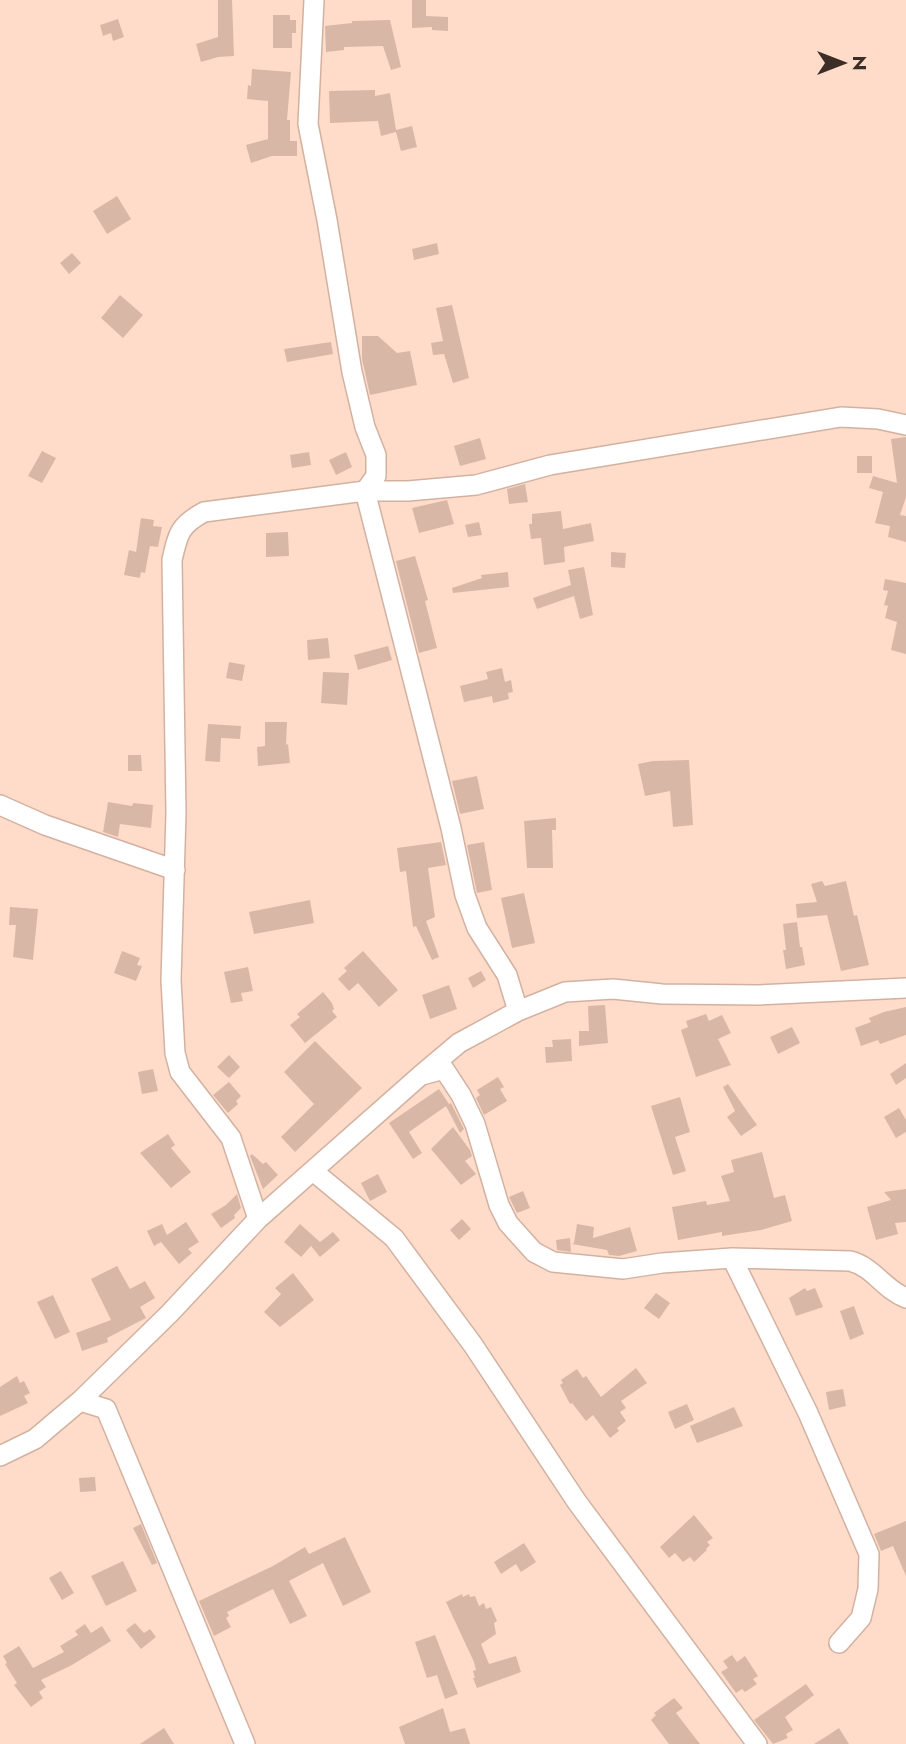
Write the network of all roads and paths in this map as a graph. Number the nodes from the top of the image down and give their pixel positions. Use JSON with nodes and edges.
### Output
{"nodes":[{"id":1,"x":314,"y":0,"type":"edge"},
{"id":2,"x":906,"y":425,"type":"edge"},
{"id":3,"x":365,"y":491,"type":"junction"},
{"id":4,"x":0,"y":805,"type":"edge"},
{"id":5,"x":175,"y":870,"type":"junction"},
{"id":6,"x":906,"y":988,"type":"edge"},
{"id":7,"x":518,"y":1011,"type":"junction"},
{"id":8,"x":421,"y":1075,"type":"junction"},
{"id":9,"x":313,"y":1171,"type":"junction"},
{"id":10,"x":257,"y":1219,"type":"junction"},
{"id":11,"x":732,"y":1258,"type":"junction"},
{"id":12,"x":906,"y":1298,"type":"edge"},
{"id":13,"x":80,"y":1401,"type":"junction"},
{"id":14,"x":0,"y":1456,"type":"edge"},
{"id":15,"x":839,"y":1643,"type":"dead end"},
{"id":16,"x":246,"y":1744,"type":"edge"},
{"id":17,"x":757,"y":1744,"type":"edge"}],
"edges":[{"from":1,"to":3,"type":"street"},
{"from":2,"to":3,"type":"street"},
{"from":3,"to":5,"type":"street"},
{"from":3,"to":7,"type":"street"},
{"from":4,"to":5,"type":"street"},
{"from":5,"to":10,"type":"street"},
{"from":6,"to":7,"type":"street"},
{"from":7,"to":8,"type":"street"},
{"from":8,"to":9,"type":"street"},
{"from":8,"to":11,"type":"street"},
{"from":9,"to":10,"type":"street"},
{"from":9,"to":17,"type":"street"},
{"from":10,"to":13,"type":"street"},
{"from":11,"to":12,"type":"street"},
{"from":11,"to":15,"type":"street"},
{"from":13,"to":14,"type":"street"},
{"from":13,"to":16,"type":"street"}]}
